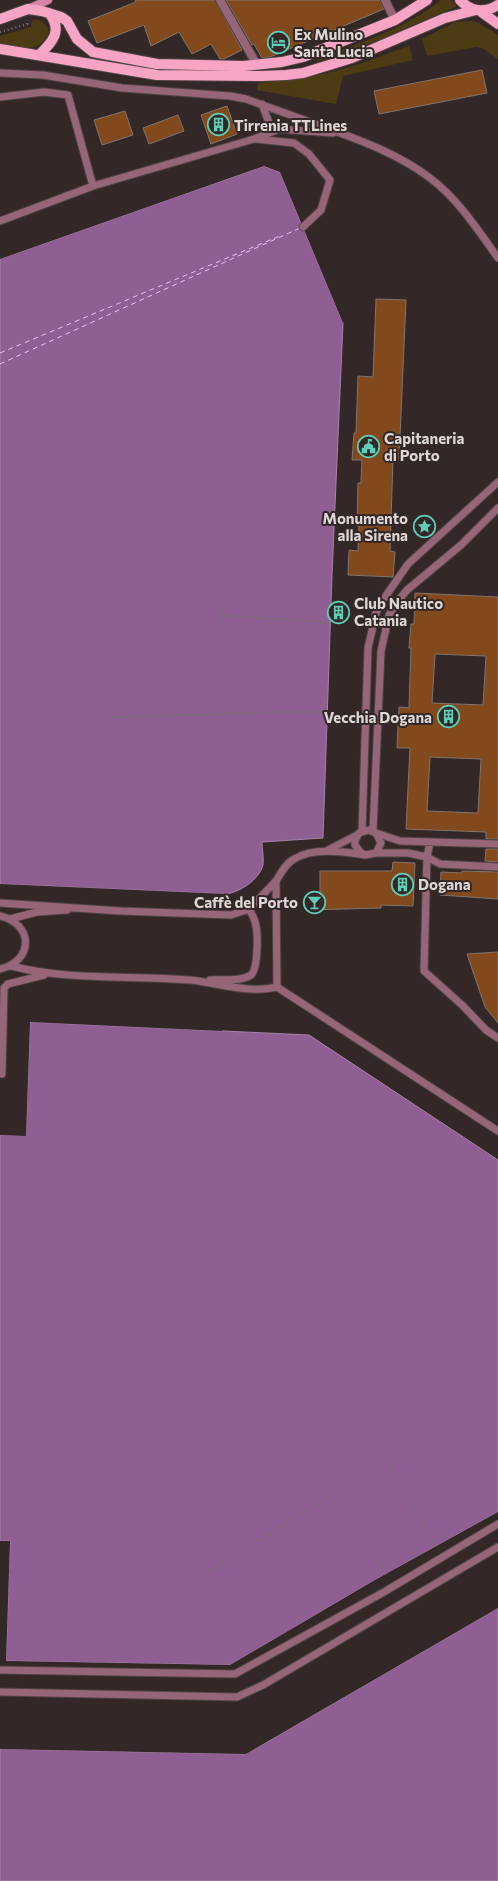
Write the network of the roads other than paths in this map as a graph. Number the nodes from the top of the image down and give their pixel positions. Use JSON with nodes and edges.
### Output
{"nodes":[{"id":1,"x":48,"y":0,"type":"edge"},
{"id":2,"x":220,"y":0,"type":"edge"},
{"id":3,"x":385,"y":0,"type":"edge"},
{"id":4,"x":427,"y":0,"type":"edge"},
{"id":5,"x":460,"y":0,"type":"edge"},
{"id":6,"x":498,"y":5,"type":"edge"},
{"id":7,"x":28,"y":9,"type":"junction"},
{"id":8,"x":478,"y":10,"type":"junction"},
{"id":9,"x":49,"y":13,"type":"junction"},
{"id":10,"x":0,"y":19,"type":"edge"},
{"id":11,"x":395,"y":20,"type":"junction"},
{"id":12,"x":498,"y":24,"type":"edge"},
{"id":13,"x":0,"y":49,"type":"edge"},
{"id":14,"x":39,"y":55,"type":"junction"},
{"id":15,"x":257,"y":65,"type":"junction"},
{"id":16,"x":0,"y":73,"type":"edge"},
{"id":17,"x":0,"y":97,"type":"edge"},
{"id":18,"x":262,"y":104,"type":"junction"},
{"id":19,"x":272,"y":131,"type":"junction"},
{"id":20,"x":342,"y":133,"type":"junction"},
{"id":21,"x":254,"y":139,"type":"junction"},
{"id":22,"x":93,"y":186,"type":"junction"},
{"id":23,"x":0,"y":221,"type":"edge"},
{"id":24,"x":303,"y":226,"type":"dead end"},
{"id":25,"x":490,"y":248,"type":"junction"},
{"id":26,"x":498,"y":258,"type":"edge"},
{"id":27,"x":498,"y":265,"type":"edge"},
{"id":28,"x":498,"y":482,"type":"edge"},
{"id":29,"x":498,"y":508,"type":"edge"},
{"id":30,"x":375,"y":832,"type":"junction"},
{"id":31,"x":360,"y":833,"type":"junction"},
{"id":32,"x":430,"y":842,"type":"junction"},
{"id":33,"x":498,"y":844,"type":"edge"},
{"id":34,"x":324,"y":852,"type":"junction"},
{"id":35,"x":376,"y":853,"type":"junction"},
{"id":36,"x":365,"y":855,"type":"junction"},
{"id":37,"x":427,"y":857,"type":"junction"},
{"id":38,"x":498,"y":867,"type":"edge"},
{"id":39,"x":276,"y":881,"type":"junction"},
{"id":40,"x":0,"y":903,"type":"edge"},
{"id":41,"x":91,"y":909,"type":"junction"},
{"id":42,"x":249,"y":909,"type":"junction"},
{"id":43,"x":0,"y":916,"type":"edge"},
{"id":44,"x":10,"y":918,"type":"junction"},
{"id":45,"x":11,"y":966,"type":"junction"},
{"id":46,"x":0,"y":969,"type":"edge"},
{"id":47,"x":48,"y":974,"type":"junction"},
{"id":48,"x":190,"y":980,"type":"junction"},
{"id":49,"x":277,"y":987,"type":"junction"},
{"id":50,"x":0,"y":1011,"type":"edge"},
{"id":51,"x":3,"y":1022,"type":"junction"},
{"id":52,"x":498,"y":1038,"type":"edge"},
{"id":53,"x":0,"y":1074,"type":"edge"},
{"id":54,"x":498,"y":1131,"type":"edge"},
{"id":55,"x":498,"y":1524,"type":"edge"},
{"id":56,"x":498,"y":1547,"type":"edge"},
{"id":57,"x":0,"y":1670,"type":"edge"},
{"id":58,"x":0,"y":1692,"type":"edge"}],
"edges":[{"from":1,"to":7,"type":"main road"},
{"from":2,"to":15,"type":"street"},
{"from":3,"to":11,"type":"street"},
{"from":4,"to":11,"type":"main road"},
{"from":5,"to":8,"type":"main road"},
{"from":6,"to":8,"type":"main road"},
{"from":7,"to":9,"type":"main road"},
{"from":7,"to":10,"type":"main road"},
{"from":8,"to":12,"type":"main road"},
{"from":8,"to":14,"type":"main road"},
{"from":9,"to":14,"type":"main road"},
{"from":9,"to":15,"type":"main road"},
{"from":11,"to":15,"type":"main road"},
{"from":13,"to":14,"type":"main road"},
{"from":16,"to":18,"type":"lane"},
{"from":17,"to":22,"type":"lane"},
{"from":18,"to":19,"type":"lane"},
{"from":18,"to":20,"type":"lane"},
{"from":19,"to":20,"type":"lane"},
{"from":19,"to":21,"type":"lane"},
{"from":20,"to":25,"type":"lane"},
{"from":21,"to":22,"type":"lane"},
{"from":21,"to":24,"type":"lane"},
{"from":22,"to":23,"type":"lane"},
{"from":25,"to":26,"type":"lane"},
{"from":25,"to":27,"type":"lane"},
{"from":28,"to":31,"type":"lane"},
{"from":29,"to":30,"type":"lane"},
{"from":30,"to":31,"type":"lane"},
{"from":30,"to":32,"type":"lane"},
{"from":30,"to":35,"type":"lane"},
{"from":31,"to":34,"type":"lane"},
{"from":31,"to":36,"type":"lane"},
{"from":32,"to":33,"type":"lane"},
{"from":32,"to":37,"type":"lane"},
{"from":34,"to":36,"type":"lane"},
{"from":34,"to":39,"type":"lane"},
{"from":35,"to":36,"type":"lane"},
{"from":35,"to":37,"type":"lane"},
{"from":37,"to":38,"type":"lane"},
{"from":37,"to":52,"type":"lane"},
{"from":39,"to":42,"type":"lane"},
{"from":39,"to":49,"type":"lane"},
{"from":40,"to":41,"type":"lane"},
{"from":41,"to":42,"type":"lane"},
{"from":41,"to":44,"type":"lane"},
{"from":42,"to":48,"type":"lane"},
{"from":43,"to":44,"type":"lane"},
{"from":44,"to":45,"type":"lane"},
{"from":45,"to":46,"type":"lane"},
{"from":45,"to":47,"type":"lane"},
{"from":47,"to":48,"type":"lane"},
{"from":47,"to":51,"type":"lane"},
{"from":48,"to":49,"type":"lane"},
{"from":49,"to":54,"type":"lane"},
{"from":50,"to":51,"type":"lane"},
{"from":51,"to":53,"type":"lane"},
{"from":55,"to":57,"type":"lane"},
{"from":56,"to":58,"type":"lane"}]}
